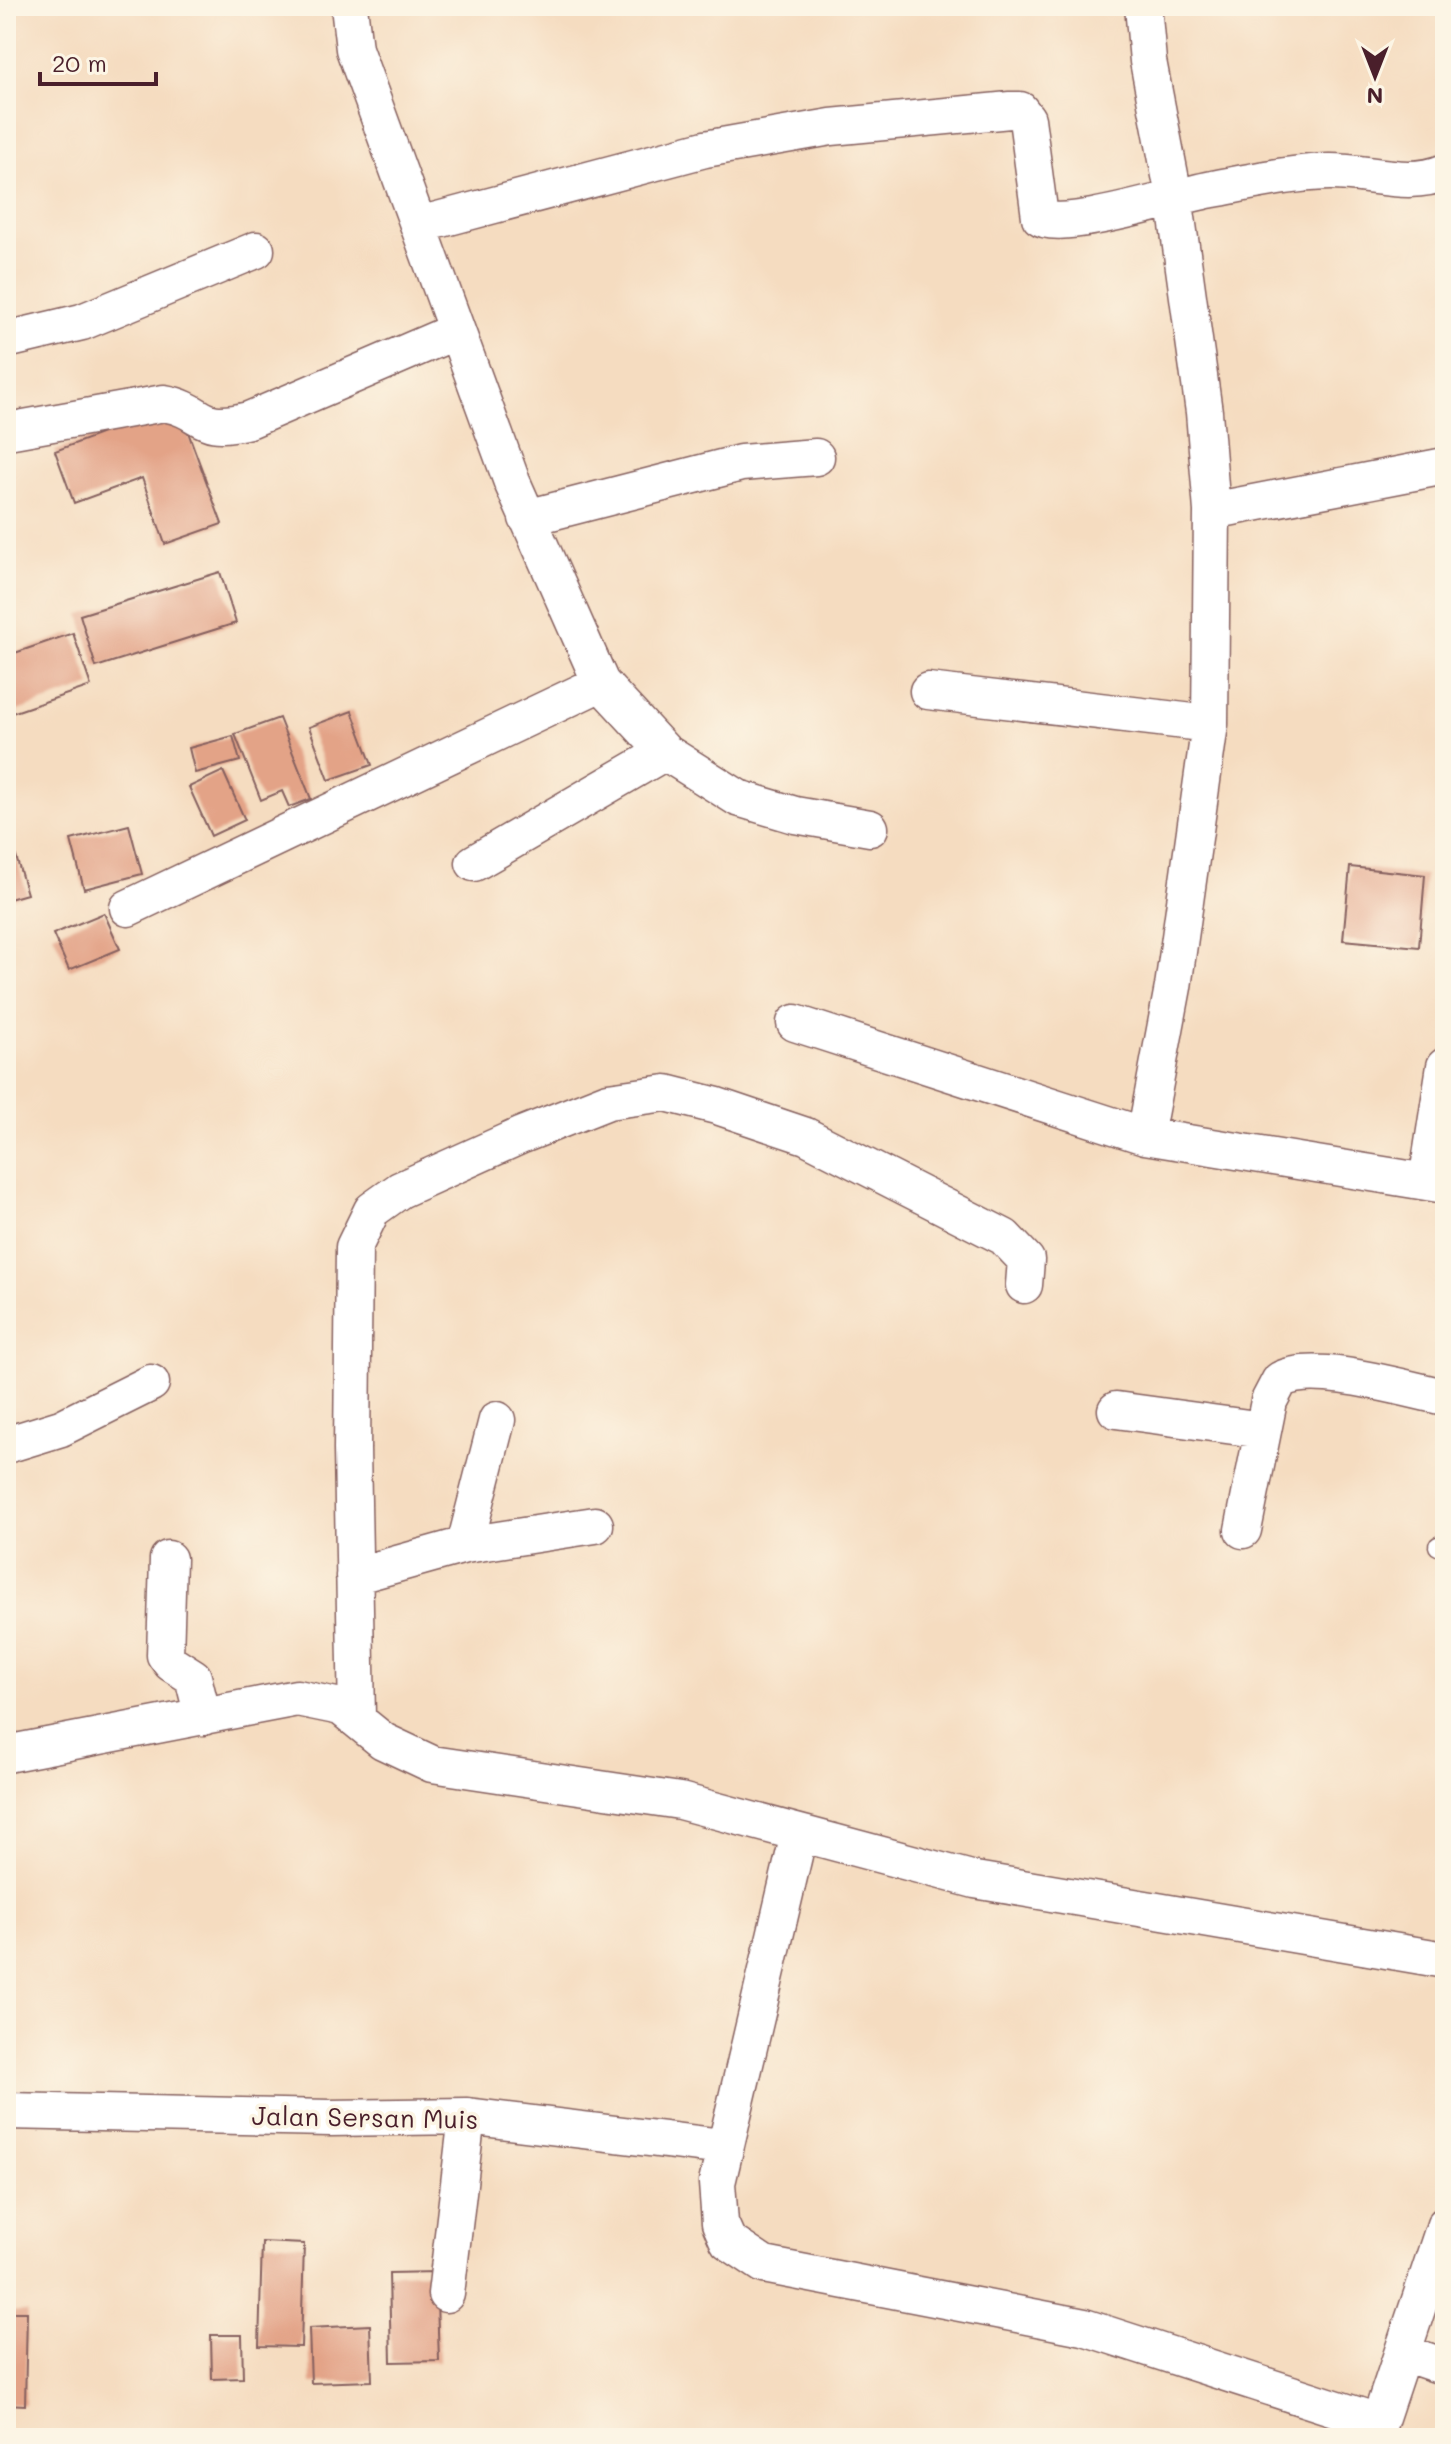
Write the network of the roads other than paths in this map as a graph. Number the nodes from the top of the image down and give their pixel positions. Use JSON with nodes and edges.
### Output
{"nodes":[{"id":1,"x":349,"y":6,"type":"edge"},
{"id":2,"x":1143,"y":6,"type":"edge"},
{"id":3,"x":1445,"y":172,"type":"edge"},
{"id":4,"x":1174,"y":196,"type":"junction"},
{"id":5,"x":419,"y":225,"type":"junction"},
{"id":6,"x":256,"y":250,"type":"dead end"},
{"id":7,"x":456,"y":331,"type":"junction"},
{"id":8,"x":6,"y":340,"type":"edge"},
{"id":9,"x":8,"y":421,"type":"edge"},
{"id":10,"x":816,"y":457,"type":"dead end"},
{"id":11,"x":1445,"y":466,"type":"edge"},
{"id":12,"x":1212,"y":511,"type":"junction"},
{"id":13,"x":527,"y":518,"type":"junction"},
{"id":14,"x":601,"y":683,"type":"junction"},
{"id":15,"x":928,"y":691,"type":"dead end"},
{"id":16,"x":1210,"y":724,"type":"junction"},
{"id":17,"x":665,"y":752,"type":"junction"},
{"id":18,"x":870,"y":828,"type":"dead end"},
{"id":19,"x":474,"y":863,"type":"dead end"},
{"id":20,"x":128,"y":908,"type":"dead end"},
{"id":21,"x":795,"y":1023,"type":"dead end"},
{"id":22,"x":1445,"y":1066,"type":"edge"},
{"id":23,"x":1145,"y":1136,"type":"junction"},
{"id":24,"x":1436,"y":1184,"type":"edge"},
{"id":25,"x":1024,"y":1285,"type":"dead end"},
{"id":26,"x":151,"y":1383,"type":"dead end"},
{"id":27,"x":1445,"y":1397,"type":"edge"},
{"id":28,"x":1116,"y":1410,"type":"dead end"},
{"id":29,"x":497,"y":1420,"type":"dead end"},
{"id":30,"x":1263,"y":1430,"type":"junction"},
{"id":31,"x":6,"y":1445,"type":"edge"},
{"id":32,"x":595,"y":1525,"type":"dead end"},
{"id":33,"x":1243,"y":1530,"type":"dead end"},
{"id":34,"x":465,"y":1545,"type":"junction"},
{"id":35,"x":168,"y":1559,"type":"dead end"},
{"id":36,"x":354,"y":1576,"type":"junction"},
{"id":37,"x":203,"y":1717,"type":"junction"},
{"id":38,"x":357,"y":1717,"type":"junction"},
{"id":39,"x":6,"y":1754,"type":"edge"},
{"id":40,"x":799,"y":1834,"type":"junction"},
{"id":41,"x":1445,"y":1960,"type":"edge"},
{"id":42,"x":6,"y":2111,"type":"edge"},
{"id":43,"x":467,"y":2116,"type":"junction"},
{"id":44,"x":723,"y":2147,"type":"junction"},
{"id":45,"x":1445,"y":2225,"type":"edge"},
{"id":46,"x":446,"y":2294,"type":"dead end"},
{"id":47,"x":1404,"y":2353,"type":"junction"},
{"id":48,"x":1445,"y":2367,"type":"edge"},
{"id":49,"x":1376,"y":2430,"type":"edge"}],
"edges":[{"from":1,"to":5,"type":"street"},
{"from":2,"to":4,"type":"street"},
{"from":3,"to":4,"type":"street"},
{"from":4,"to":5,"type":"street"},
{"from":4,"to":12,"type":"street"},
{"from":5,"to":7,"type":"street"},
{"from":6,"to":8,"type":"street"},
{"from":7,"to":9,"type":"street"},
{"from":7,"to":13,"type":"street"},
{"from":10,"to":13,"type":"street"},
{"from":11,"to":12,"type":"street"},
{"from":12,"to":16,"type":"street"},
{"from":13,"to":14,"type":"street"},
{"from":14,"to":17,"type":"street"},
{"from":14,"to":20,"type":"street"},
{"from":15,"to":16,"type":"street"},
{"from":16,"to":23,"type":"street"},
{"from":17,"to":18,"type":"street"},
{"from":17,"to":19,"type":"street"},
{"from":21,"to":23,"type":"street"},
{"from":22,"to":24,"type":"street"},
{"from":23,"to":24,"type":"street"},
{"from":25,"to":36,"type":"street"},
{"from":26,"to":31,"type":"street"},
{"from":27,"to":30,"type":"street"},
{"from":28,"to":30,"type":"street"},
{"from":29,"to":34,"type":"street"},
{"from":30,"to":33,"type":"street"},
{"from":32,"to":34,"type":"street"},
{"from":34,"to":36,"type":"street"},
{"from":35,"to":37,"type":"street"},
{"from":36,"to":38,"type":"street"},
{"from":37,"to":38,"type":"street"},
{"from":37,"to":39,"type":"street"},
{"from":38,"to":40,"type":"street"},
{"from":40,"to":41,"type":"street"},
{"from":40,"to":44,"type":"street"},
{"from":42,"to":43,"type":"street","name":"Jalan Sersan Muis"},
{"from":43,"to":44,"type":"street","name":"Jalan Sersan Muis"},
{"from":43,"to":46,"type":"street"},
{"from":44,"to":49,"type":"street"},
{"from":45,"to":47,"type":"street"},
{"from":47,"to":48,"type":"street"},
{"from":47,"to":49,"type":"street"}]}
